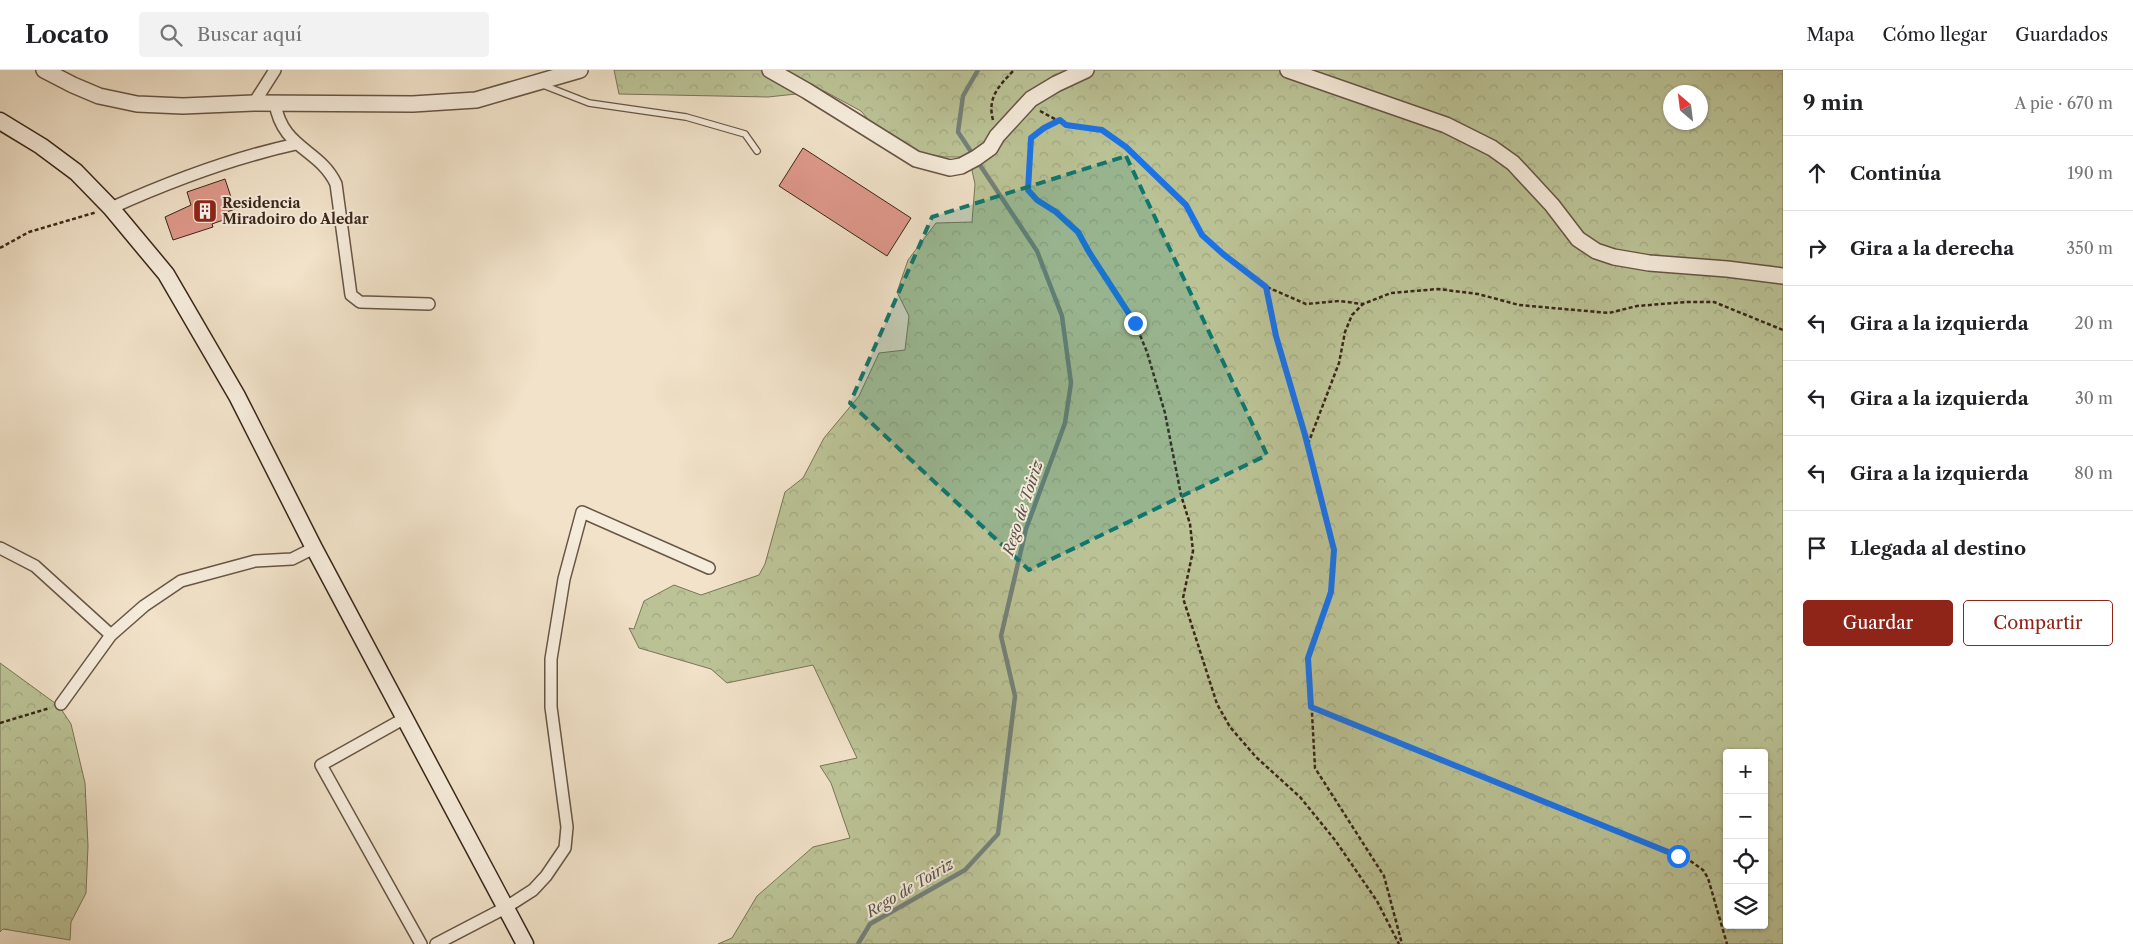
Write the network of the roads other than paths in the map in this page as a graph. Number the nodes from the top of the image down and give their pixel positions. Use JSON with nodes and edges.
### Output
{"nodes":[{"id":1,"x":44,"y":70,"type":"edge"},
{"id":2,"x":275,"y":70,"type":"edge"},
{"id":3,"x":580,"y":70,"type":"edge"},
{"id":4,"x":770,"y":70,"type":"edge"},
{"id":5,"x":1086,"y":70,"type":"edge"},
{"id":6,"x":1288,"y":70,"type":"edge"},
{"id":7,"x":536,"y":82,"type":"junction"},
{"id":8,"x":254,"y":103,"type":"junction"},
{"id":9,"x":275,"y":103,"type":"junction"},
{"id":10,"x":0,"y":121,"type":"edge"},
{"id":11,"x":296,"y":144,"type":"junction"},
{"id":12,"x":757,"y":151,"type":"dead end"},
{"id":13,"x":111,"y":208,"type":"junction"},
{"id":14,"x":1783,"y":276,"type":"edge"},
{"id":15,"x":429,"y":304,"type":"dead end"},
{"id":16,"x":0,"y":548,"type":"edge"},
{"id":17,"x":314,"y":548,"type":"junction"},
{"id":18,"x":709,"y":568,"type":"dead end"},
{"id":19,"x":111,"y":634,"type":"junction"},
{"id":20,"x":61,"y":704,"type":"road end"},
{"id":21,"x":405,"y":718,"type":"junction"},
{"id":22,"x":505,"y":908,"type":"junction"},
{"id":23,"x":421,"y":944,"type":"edge"},
{"id":24,"x":436,"y":944,"type":"edge"},
{"id":25,"x":525,"y":944,"type":"edge"}],
"edges":[{"from":1,"to":8,"type":"street"},
{"from":2,"to":8,"type":"street"},
{"from":3,"to":7,"type":"street"},
{"from":4,"to":5,"type":"street"},
{"from":6,"to":14,"type":"street"},
{"from":7,"to":9,"type":"street"},
{"from":7,"to":12,"type":"lane"},
{"from":8,"to":9,"type":"street"},
{"from":9,"to":11,"type":"street"},
{"from":10,"to":13,"type":"main road"},
{"from":11,"to":13,"type":"street"},
{"from":11,"to":15,"type":"street"},
{"from":13,"to":17,"type":"main road"},
{"from":16,"to":19,"type":"street"},
{"from":17,"to":19,"type":"street"},
{"from":17,"to":21,"type":"main road"},
{"from":18,"to":22,"type":"street"},
{"from":19,"to":20,"type":"street"},
{"from":21,"to":22,"type":"main road"},
{"from":21,"to":23,"type":"street"},
{"from":22,"to":24,"type":"street"},
{"from":22,"to":25,"type":"main road"}]}
